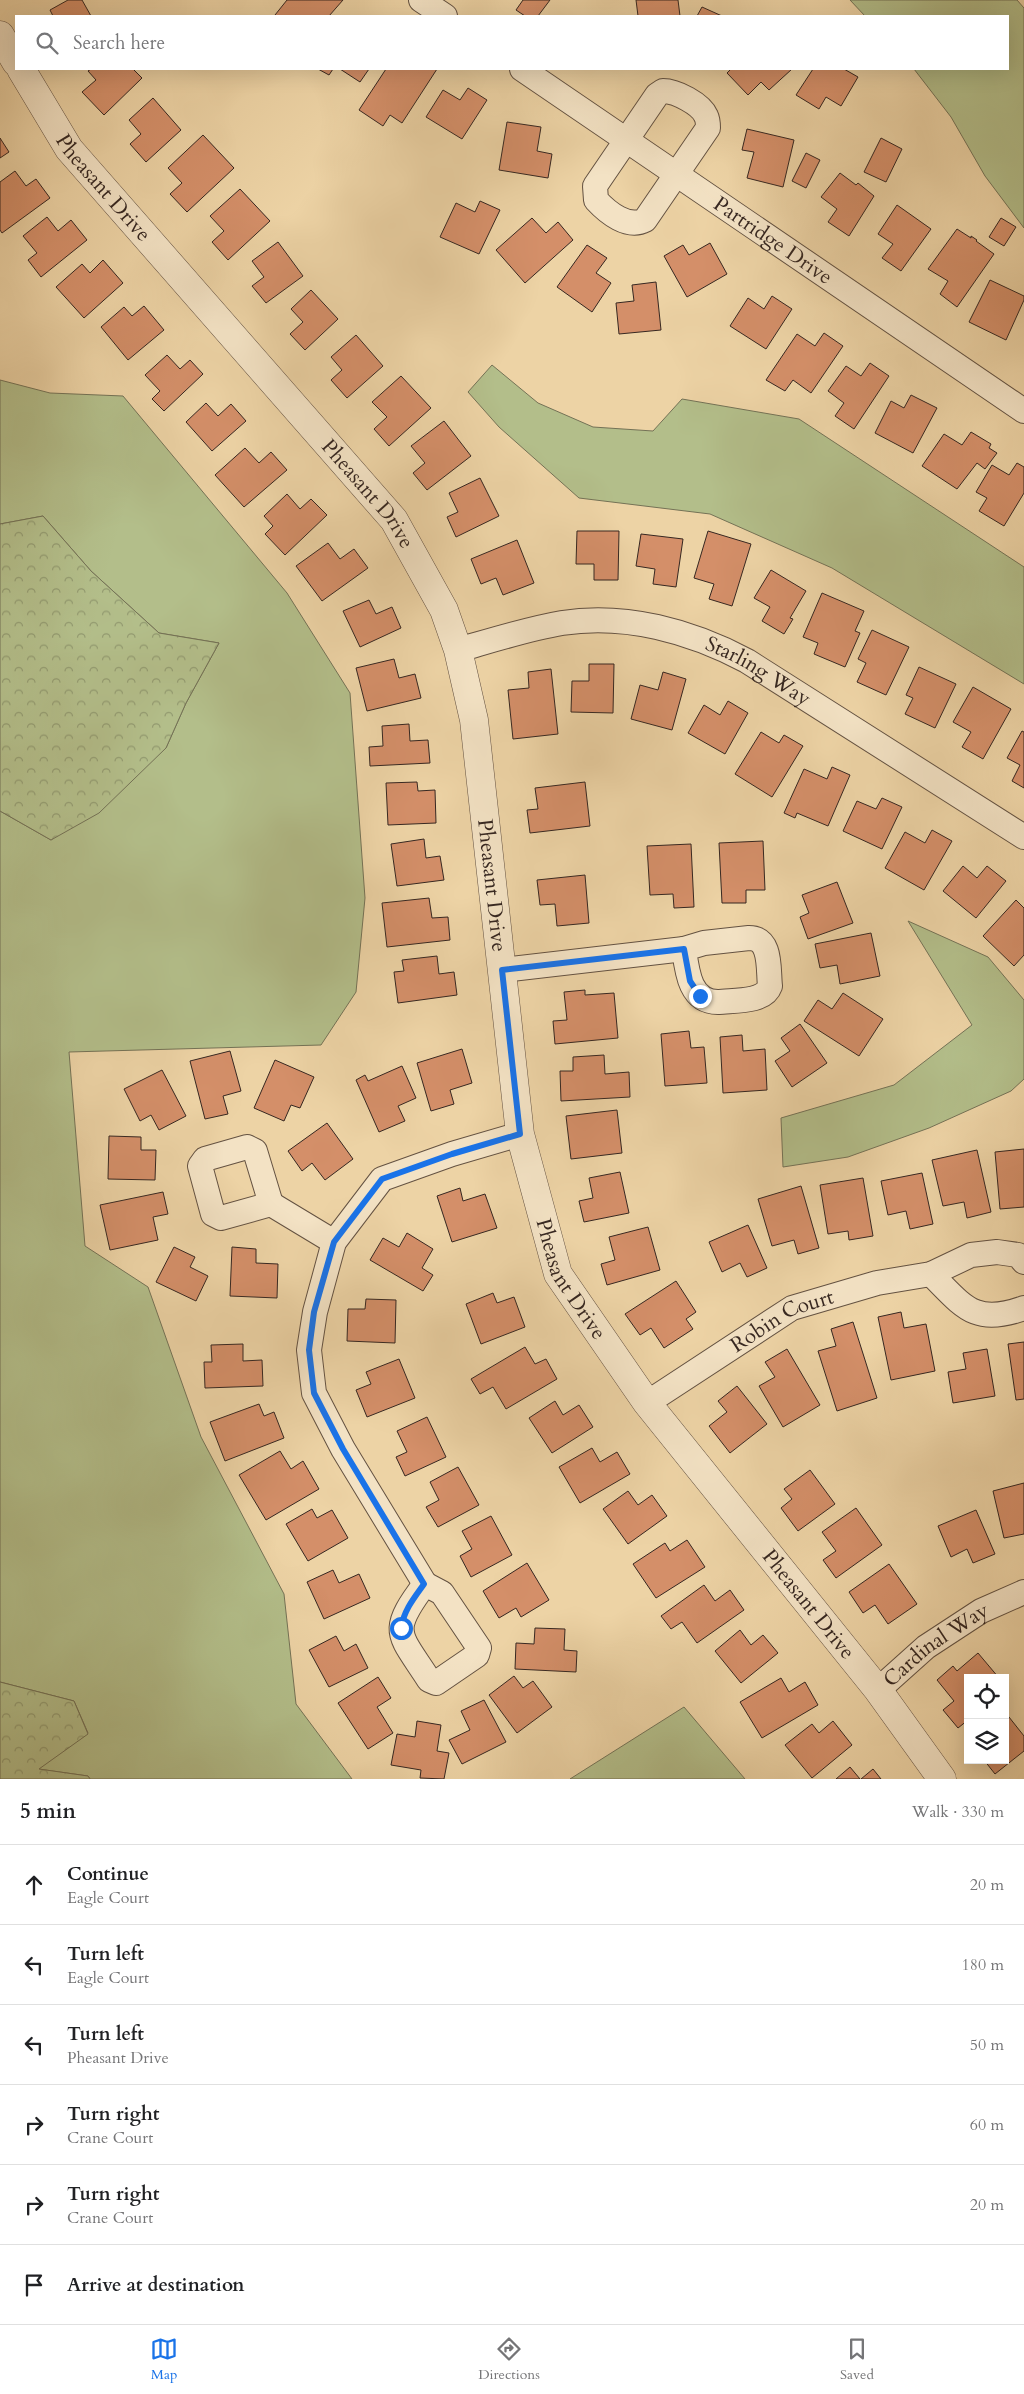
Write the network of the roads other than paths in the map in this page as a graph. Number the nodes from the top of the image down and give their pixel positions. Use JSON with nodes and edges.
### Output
{"nodes":[{"id":1,"x":421,"y":0,"type":"edge"},
{"id":2,"x":443,"y":15,"type":"edge"},
{"id":3,"x":0,"y":35,"type":"edge"},
{"id":4,"x":15,"y":60,"type":"edge"},
{"id":5,"x":21,"y":70,"type":"edge"},
{"id":6,"x":523,"y":70,"type":"edge"},
{"id":7,"x":626,"y":139,"type":"junction"},
{"id":8,"x":678,"y":174,"type":"junction"},
{"id":9,"x":1024,"y":411,"type":"edge"},
{"id":10,"x":458,"y":650,"type":"junction"},
{"id":11,"x":1024,"y":837,"type":"edge"},
{"id":12,"x":684,"y":949,"type":"dead end"},
{"id":13,"x":502,"y":970,"type":"junction"},
{"id":14,"x":520,"y":1134,"type":"junction"},
{"id":15,"x":271,"y":1204,"type":"dead end"},
{"id":16,"x":334,"y":1242,"type":"junction"},
{"id":17,"x":1024,"y":1262,"type":"edge"},
{"id":18,"x":931,"y":1274,"type":"junction"},
{"id":19,"x":1024,"y":1308,"type":"edge"},
{"id":20,"x":647,"y":1403,"type":"junction"},
{"id":21,"x":424,"y":1584,"type":"dead end"},
{"id":22,"x":1024,"y":1592,"type":"edge"},
{"id":23,"x":878,"y":1690,"type":"junction"},
{"id":24,"x":942,"y":1779,"type":"edge"}],
"edges":[{"from":1,"to":2,"type":"street"},
{"from":3,"to":4,"type":"street"},
{"from":5,"to":10,"type":"street","name":"Pheasant Drive"},
{"from":6,"to":7,"type":"street","name":"Partridge Drive"},
{"from":7,"to":8,"type":"street","name":"Partridge Drive"},
{"from":7,"to":8,"type":"street"},
{"from":7,"to":8,"type":"street"},
{"from":8,"to":9,"type":"street","name":"Partridge Drive"},
{"from":10,"to":11,"type":"street","name":"Starling Way"},
{"from":10,"to":13,"type":"street","name":"Pheasant Drive"},
{"from":12,"to":13,"type":"street"},
{"from":13,"to":14,"type":"street","name":"Pheasant Drive"},
{"from":14,"to":16,"type":"street"},
{"from":14,"to":20,"type":"street","name":"Pheasant Drive"},
{"from":15,"to":16,"type":"street"},
{"from":16,"to":21,"type":"street"},
{"from":17,"to":18,"type":"street","name":"Robin Court"},
{"from":18,"to":19,"type":"street"},
{"from":18,"to":20,"type":"street","name":"Robin Court"},
{"from":20,"to":23,"type":"street","name":"Pheasant Drive"},
{"from":22,"to":23,"type":"street","name":"Cardinal Way"},
{"from":23,"to":24,"type":"street","name":"Pheasant Drive"}]}
